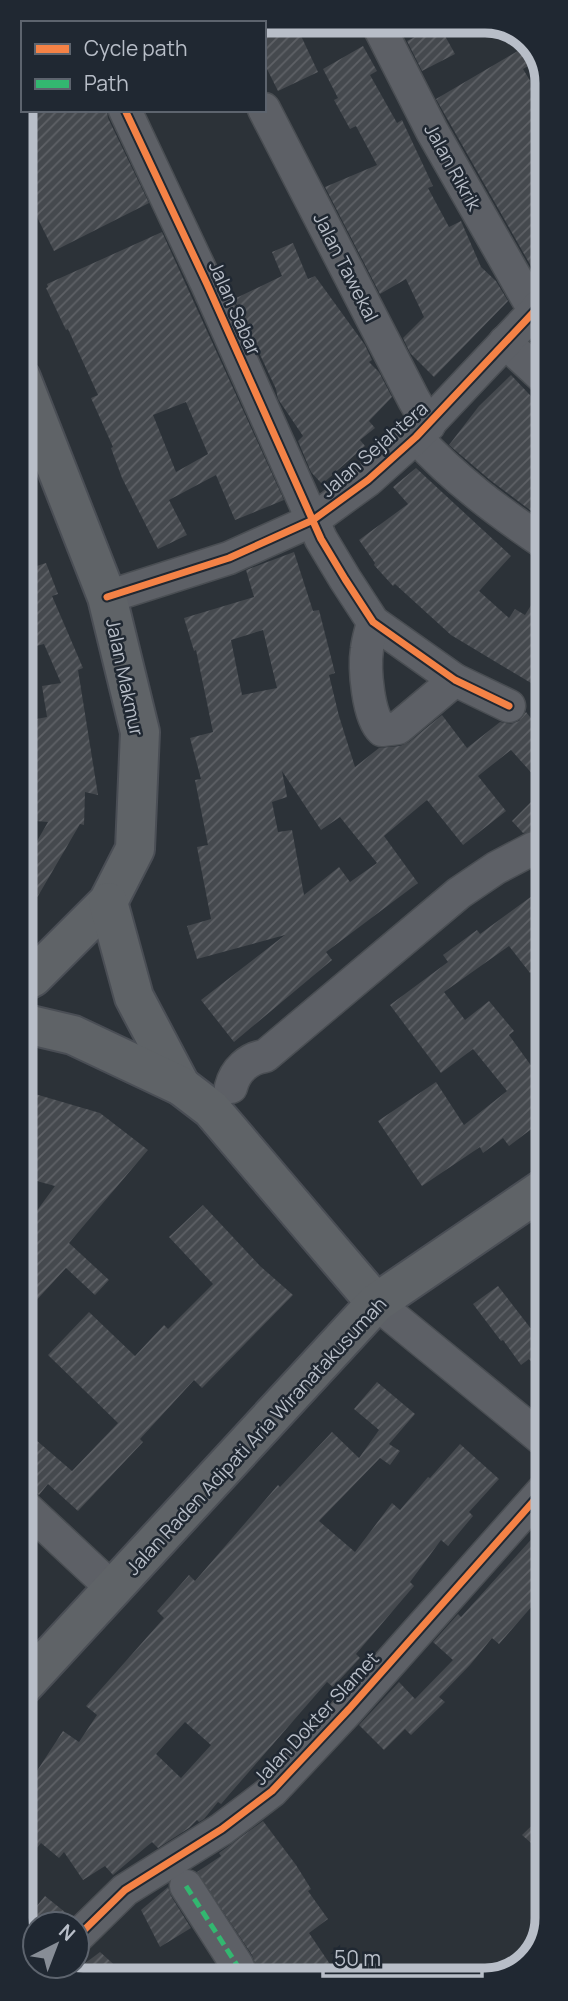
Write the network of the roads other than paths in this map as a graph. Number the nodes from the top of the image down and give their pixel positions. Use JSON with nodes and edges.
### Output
{"nodes":[{"id":1,"x":382,"y":33,"type":"edge"},
{"id":2,"x":126,"y":112,"type":"edge"},
{"id":3,"x":266,"y":112,"type":"edge"},
{"id":4,"x":535,"y":297,"type":"edge"},
{"id":5,"x":535,"y":325,"type":"edge"},
{"id":6,"x":526,"y":361,"type":"edge"},
{"id":7,"x":33,"y":409,"type":"edge"},
{"id":8,"x":422,"y":431,"type":"junction"},
{"id":9,"x":313,"y":520,"type":"junction"},
{"id":10,"x":535,"y":537,"type":"edge"},
{"id":11,"x":107,"y":597,"type":"junction"},
{"id":12,"x":373,"y":622,"type":"junction"},
{"id":13,"x":456,"y":680,"type":"junction"},
{"id":14,"x":509,"y":706,"type":"dead end"},
{"id":15,"x":535,"y":849,"type":"edge"},
{"id":16,"x":108,"y":902,"type":"junction"},
{"id":17,"x":33,"y":977,"type":"edge"},
{"id":18,"x":33,"y":1026,"type":"edge"},
{"id":19,"x":181,"y":1086,"type":"junction"},
{"id":20,"x":222,"y":1097,"type":"junction"},
{"id":21,"x":535,"y":1194,"type":"edge"},
{"id":22,"x":376,"y":1303,"type":"junction"},
{"id":23,"x":535,"y":1433,"type":"edge"},
{"id":24,"x":535,"y":1500,"type":"edge"},
{"id":25,"x":33,"y":1514,"type":"edge"},
{"id":26,"x":113,"y":1589,"type":"junction"},
{"id":27,"x":33,"y":1675,"type":"edge"},
{"id":28,"x":186,"y":1886,"type":"dead end"},
{"id":29,"x":91,"y":1923,"type":"edge"},
{"id":30,"x":238,"y":1968,"type":"edge"}],
"edges":[{"from":1,"to":4,"type":"street","name":"Jalan Rikrik"},
{"from":2,"to":9,"type":"street","name":"Jalan Sabar"},
{"from":3,"to":8,"type":"street","name":"Jalan Tawekal"},
{"from":5,"to":6,"type":"street","name":"Jalan Sejahtera"},
{"from":6,"to":8,"type":"street","name":"Jalan Sejahtera"},
{"from":7,"to":11,"type":"main road","name":"Jalan Makmur"},
{"from":8,"to":9,"type":"street","name":"Jalan Sejahtera"},
{"from":8,"to":10,"type":"street","name":"Jalan Tawekal"},
{"from":9,"to":11,"type":"street","name":"Jalan Sejahtera"},
{"from":9,"to":12,"type":"street","name":"Jalan Sabar"},
{"from":11,"to":16,"type":"main road","name":"Jalan Makmur"},
{"from":12,"to":13,"type":"street"},
{"from":12,"to":13,"type":"street"},
{"from":13,"to":14,"type":"street"},
{"from":15,"to":20,"type":"street"},
{"from":16,"to":17,"type":"main road","name":"Jalan Makmur"},
{"from":16,"to":19,"type":"main road"},
{"from":18,"to":19,"type":"main road"},
{"from":19,"to":20,"type":"main road"},
{"from":20,"to":22,"type":"main road"},
{"from":21,"to":22,"type":"main road","name":"Jalan Raden Adipati Aria Wiranatakusumah"},
{"from":22,"to":23,"type":"street"},
{"from":22,"to":26,"type":"main road","name":"Jalan Raden Adipati Aria Wiranatakusumah"},
{"from":24,"to":29,"type":"street","name":"Jalan Dokter Slamet"},
{"from":25,"to":26,"type":"street"},
{"from":26,"to":27,"type":"main road","name":"Jalan Raden Adipati Aria Wiranatakusumah"},
{"from":28,"to":30,"type":"street"}]}
